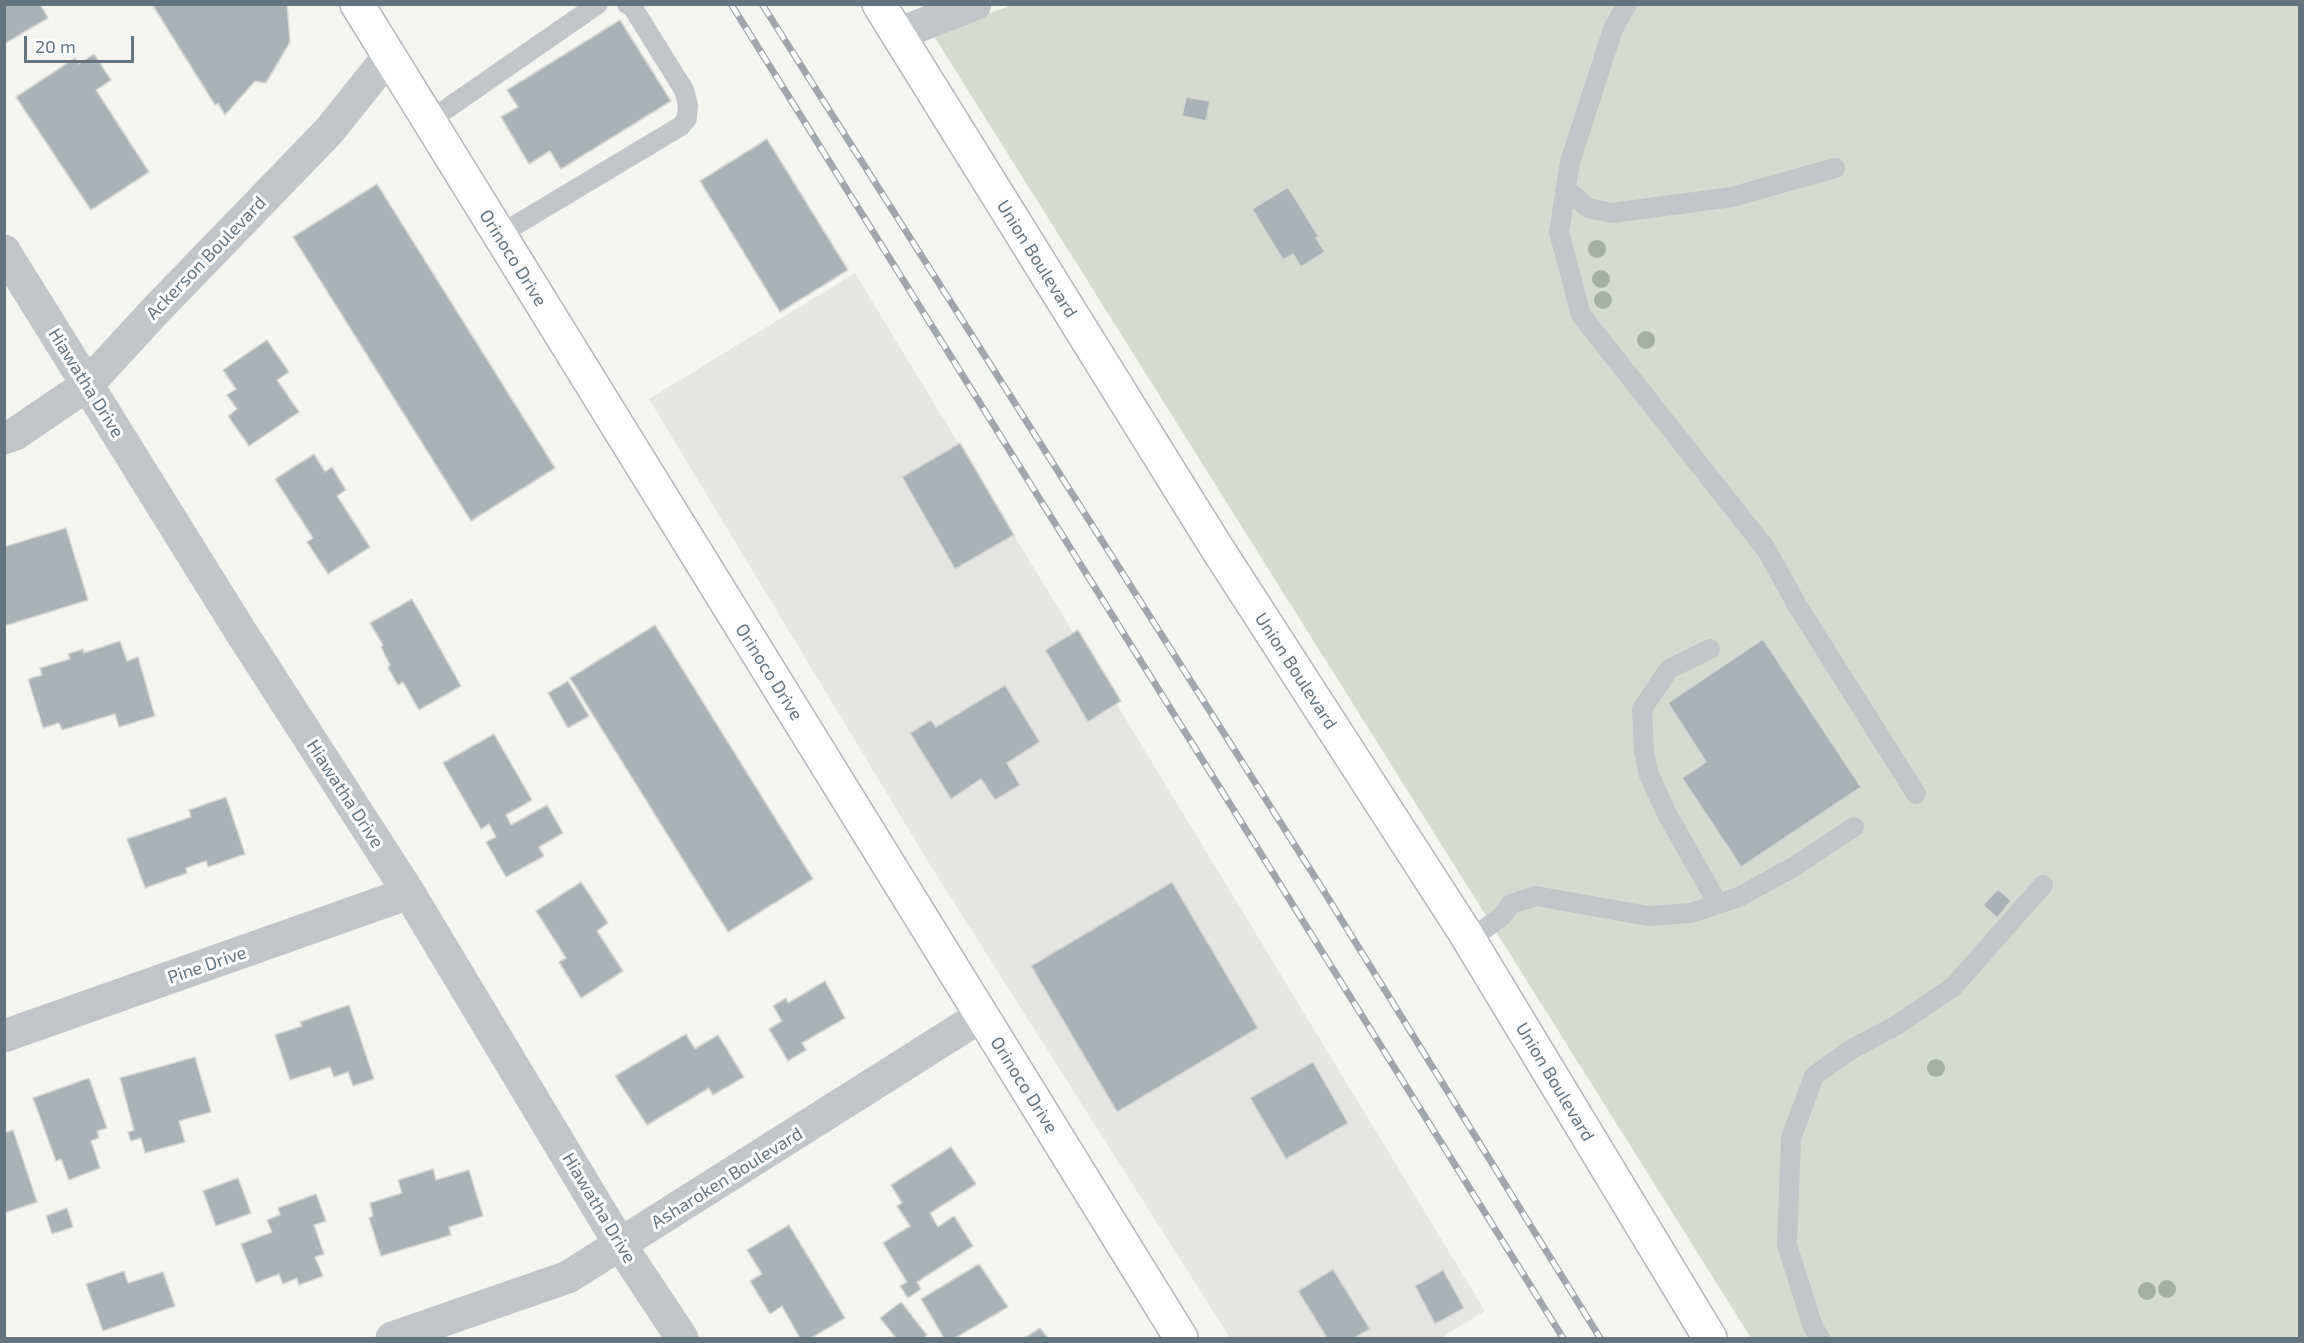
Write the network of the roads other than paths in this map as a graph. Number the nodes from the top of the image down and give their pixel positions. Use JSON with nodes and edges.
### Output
{"nodes":[{"id":1,"x":357,"y":4,"type":"edge"},
{"id":2,"x":598,"y":4,"type":"edge"},
{"id":3,"x":627,"y":4,"type":"edge"},
{"id":4,"x":879,"y":4,"type":"edge"},
{"id":5,"x":975,"y":4,"type":"edge"},
{"id":6,"x":1627,"y":4,"type":"edge"},
{"id":7,"x":898,"y":34,"type":"junction"},
{"id":8,"x":388,"y":56,"type":"junction"},
{"id":9,"x":429,"y":121,"type":"junction"},
{"id":10,"x":1835,"y":168,"type":"dead end"},
{"id":11,"x":1566,"y":189,"type":"junction"},
{"id":12,"x":499,"y":235,"type":"junction"},
{"id":13,"x":4,"y":251,"type":"edge"},
{"id":14,"x":87,"y":385,"type":"junction"},
{"id":15,"x":4,"y":438,"type":"edge"},
{"id":16,"x":1710,"y":649,"type":"dead end"},
{"id":17,"x":1916,"y":794,"type":"dead end"},
{"id":18,"x":1854,"y":827,"type":"dead end"},
{"id":19,"x":2043,"y":885,"type":"dead end"},
{"id":20,"x":409,"y":893,"type":"junction"},
{"id":21,"x":1718,"y":904,"type":"junction"},
{"id":22,"x":1469,"y":940,"type":"junction"},
{"id":23,"x":981,"y":1016,"type":"junction"},
{"id":24,"x":4,"y":1036,"type":"edge"},
{"id":25,"x":621,"y":1246,"type":"junction"},
{"id":26,"x":392,"y":1338,"type":"edge"},
{"id":27,"x":682,"y":1338,"type":"edge"},
{"id":28,"x":1180,"y":1338,"type":"edge"},
{"id":29,"x":1710,"y":1338,"type":"edge"},
{"id":30,"x":1820,"y":1338,"type":"edge"}],
"edges":[{"from":1,"to":8,"type":"street","name":"Orinoco Drive"},
{"from":2,"to":9,"type":"lane"},
{"from":3,"to":12,"type":"lane"},
{"from":4,"to":7,"type":"street","name":"Union Boulevard"},
{"from":5,"to":7,"type":"street"},
{"from":6,"to":11,"type":"lane"},
{"from":7,"to":22,"type":"street","name":"Union Boulevard"},
{"from":8,"to":9,"type":"street","name":"Orinoco Drive"},
{"from":8,"to":14,"type":"street","name":"Ackerson Boulevard"},
{"from":9,"to":12,"type":"street","name":"Orinoco Drive"},
{"from":10,"to":11,"type":"lane"},
{"from":11,"to":17,"type":"lane"},
{"from":12,"to":23,"type":"street","name":"Orinoco Drive"},
{"from":13,"to":14,"type":"street","name":"Hiawatha Drive"},
{"from":14,"to":15,"type":"street","name":"Ackerson Boulevard"},
{"from":14,"to":20,"type":"street","name":"Hiawatha Drive"},
{"from":16,"to":21,"type":"lane"},
{"from":18,"to":21,"type":"lane"},
{"from":19,"to":30,"type":"lane"},
{"from":20,"to":24,"type":"street","name":"Pine Drive"},
{"from":20,"to":25,"type":"street","name":"Hiawatha Drive"},
{"from":21,"to":22,"type":"lane"},
{"from":22,"to":29,"type":"street","name":"Union Boulevard"},
{"from":23,"to":25,"type":"street","name":"Asharoken Boulevard"},
{"from":23,"to":28,"type":"street","name":"Orinoco Drive"},
{"from":25,"to":26,"type":"street","name":"Asharoken Boulevard"},
{"from":25,"to":27,"type":"street","name":"Hiawatha Drive"}]}
